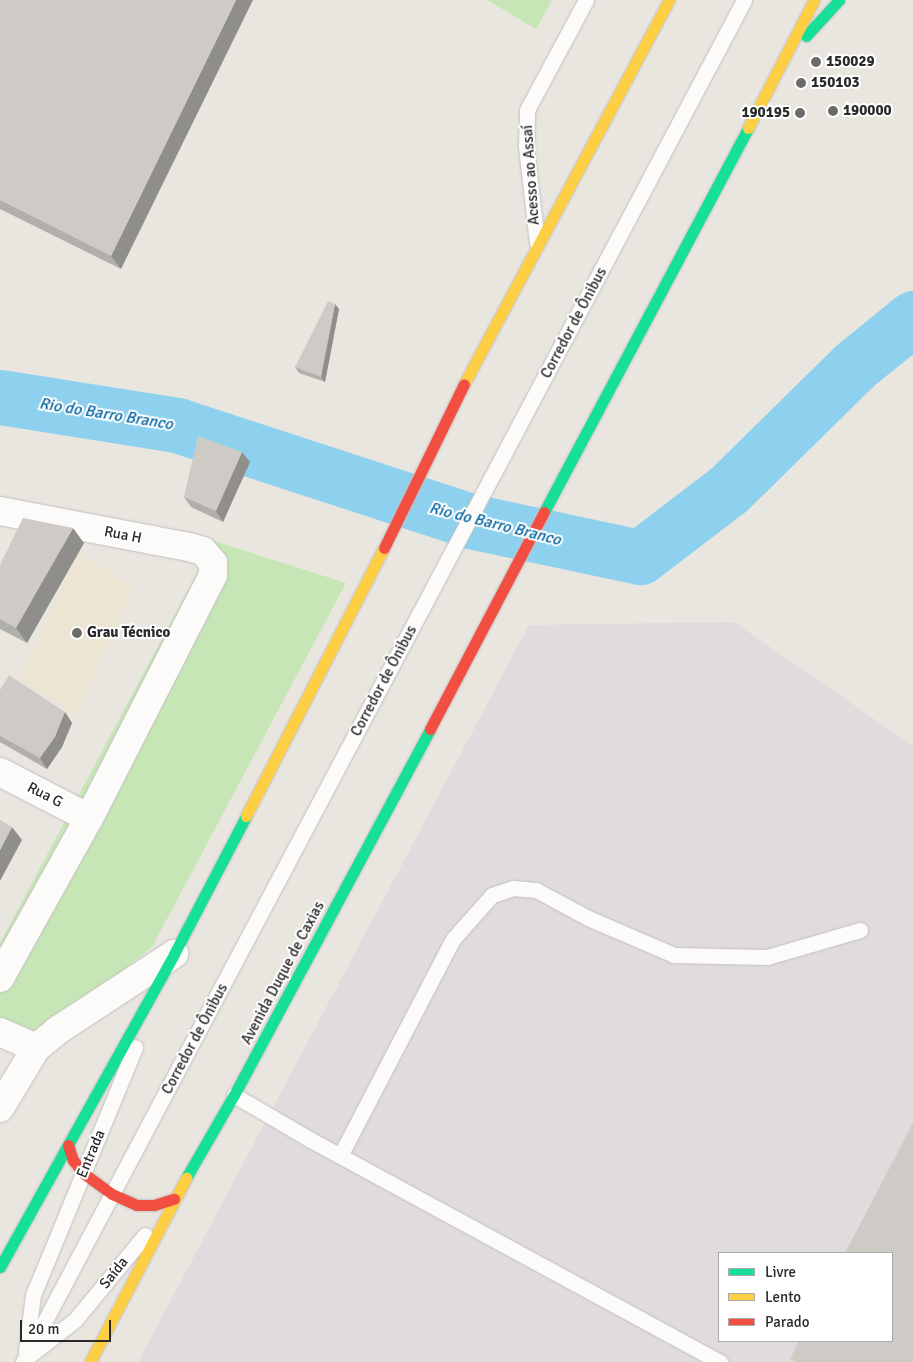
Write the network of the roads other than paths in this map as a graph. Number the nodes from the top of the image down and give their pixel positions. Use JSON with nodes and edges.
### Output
{"nodes":[{"id":1,"x":586,"y":0,"type":"edge"},
{"id":2,"x":669,"y":0,"type":"edge"},
{"id":3,"x":744,"y":0,"type":"edge"},
{"id":4,"x":814,"y":0,"type":"edge"},
{"id":5,"x":839,"y":0,"type":"edge"},
{"id":6,"x":786,"y":57,"type":"junction"},
{"id":7,"x":537,"y":244,"type":"junction"},
{"id":8,"x":0,"y":511,"type":"edge"},
{"id":9,"x":0,"y":772,"type":"edge"},
{"id":10,"x":89,"y":818,"type":"junction"},
{"id":11,"x":860,"y":930,"type":"dead end"},
{"id":12,"x":174,"y":954,"type":"junction"},
{"id":13,"x":0,"y":978,"type":"edge"},
{"id":14,"x":0,"y":1032,"type":"edge"},
{"id":15,"x":36,"y":1048,"type":"junction"},
{"id":16,"x":234,"y":1095,"type":"junction"},
{"id":17,"x":0,"y":1108,"type":"edge"},
{"id":18,"x":68,"y":1145,"type":"junction"},
{"id":19,"x":340,"y":1156,"type":"junction"},
{"id":20,"x":83,"y":1173,"type":"junction"},
{"id":21,"x":112,"y":1194,"type":"junction"},
{"id":22,"x":174,"y":1199,"type":"junction"},
{"id":23,"x":0,"y":1267,"type":"edge"},
{"id":24,"x":24,"y":1361,"type":"edge"},
{"id":25,"x":90,"y":1362,"type":"edge"},
{"id":26,"x":720,"y":1362,"type":"edge"}],
"edges":[{"from":1,"to":7,"type":"lane","name":"Acesso ao Assaí"},
{"from":2,"to":7,"type":"highway"},
{"from":3,"to":21,"type":"lane","name":"Corredor de Ônibus"},
{"from":4,"to":6,"type":"highway"},
{"from":5,"to":6,"type":"highway"},
{"from":6,"to":16,"type":"highway","name":"Avenida Duque de Caxias"},
{"from":7,"to":12,"type":"highway"},
{"from":8,"to":10,"type":"street","name":"Rua H"},
{"from":9,"to":10,"type":"street","name":"Rua G"},
{"from":10,"to":13,"type":"street"},
{"from":11,"to":19,"type":"lane"},
{"from":12,"to":15,"type":"street"},
{"from":12,"to":18,"type":"highway"},
{"from":12,"to":20,"type":"lane","name":"Entrada"},
{"from":14,"to":15,"type":"street"},
{"from":15,"to":17,"type":"street"},
{"from":16,"to":19,"type":"lane"},
{"from":16,"to":22,"type":"highway","name":"Avenida Duque de Caxias"},
{"from":18,"to":20,"type":"highway"},
{"from":18,"to":23,"type":"highway"},
{"from":19,"to":26,"type":"lane"},
{"from":20,"to":21,"type":"highway"},
{"from":20,"to":24,"type":"lane","name":"Entrada"},
{"from":21,"to":22,"type":"highway"},
{"from":21,"to":24,"type":"lane","name":"Corredor de Ônibus"},
{"from":22,"to":24,"type":"lane","name":"Saída"},
{"from":22,"to":25,"type":"highway","name":"Avenida Duque de Caxias"}]}
